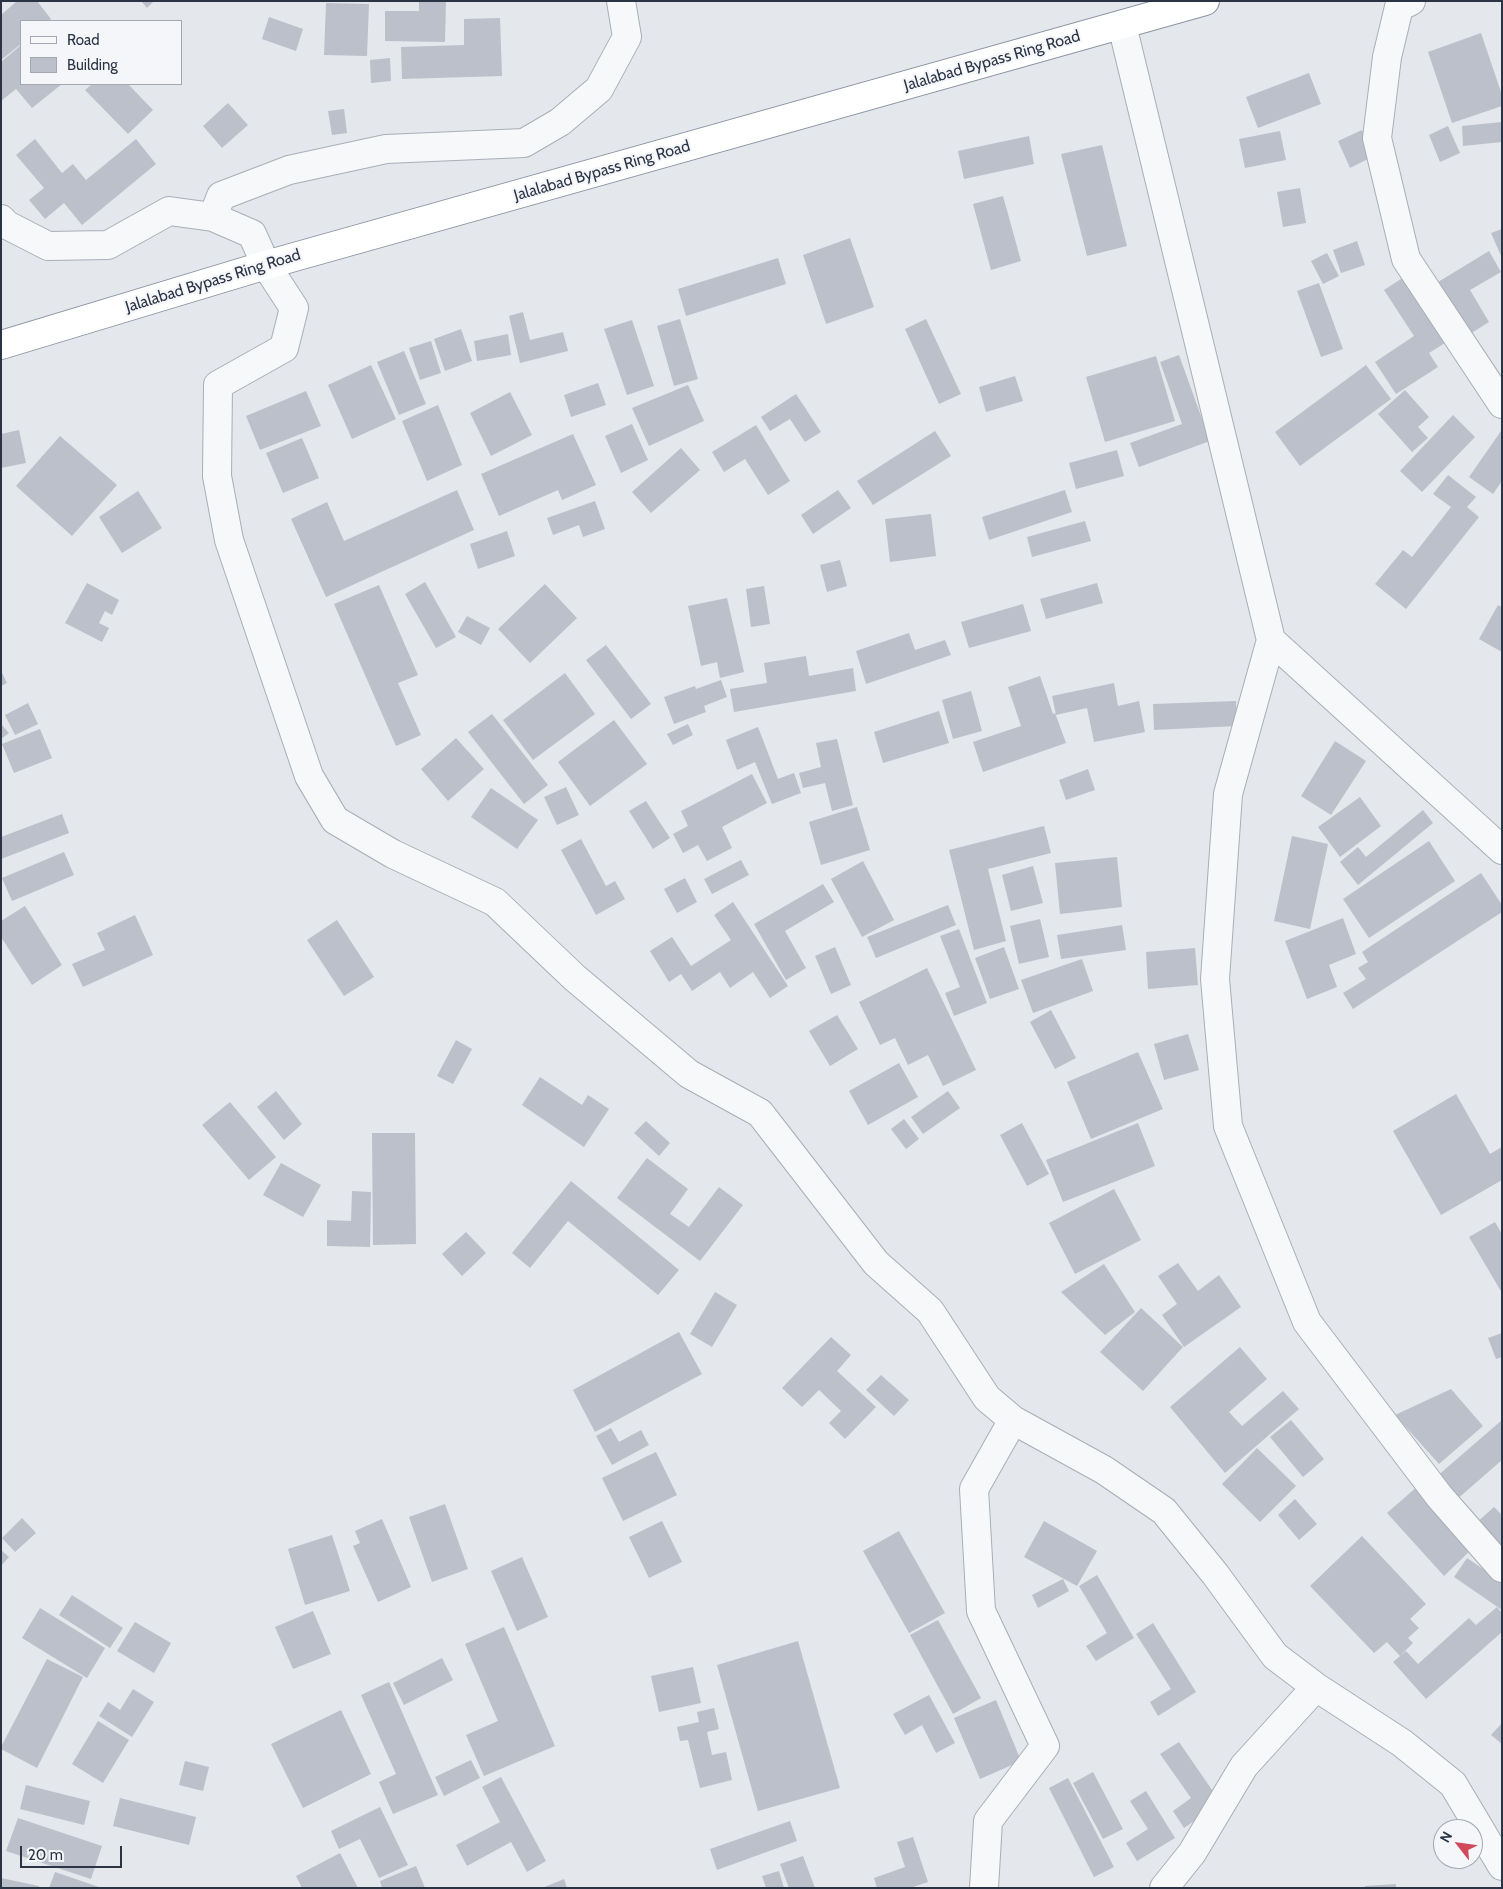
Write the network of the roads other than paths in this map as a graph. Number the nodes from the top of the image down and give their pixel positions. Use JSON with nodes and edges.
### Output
{"nodes":[{"id":1,"x":621,"y":1,"type":"edge"},
{"id":2,"x":1205,"y":1,"type":"edge"},
{"id":3,"x":1411,"y":1,"type":"edge"},
{"id":4,"x":1122,"y":25,"type":"junction"},
{"id":5,"x":213,"y":217,"type":"junction"},
{"id":6,"x":1,"y":219,"type":"edge"},
{"id":7,"x":266,"y":265,"type":"junction"},
{"id":8,"x":1,"y":345,"type":"edge"},
{"id":9,"x":1502,"y":404,"type":"edge"},
{"id":10,"x":1271,"y":640,"type":"junction"},
{"id":11,"x":1502,"y":850,"type":"edge"},
{"id":12,"x":1013,"y":1420,"type":"junction"},
{"id":13,"x":1502,"y":1568,"type":"edge"},
{"id":14,"x":1316,"y":1687,"type":"junction"},
{"id":15,"x":1502,"y":1866,"type":"edge"},
{"id":16,"x":984,"y":1888,"type":"edge"},
{"id":17,"x":1164,"y":1888,"type":"edge"}],
"edges":[{"from":1,"to":5,"type":"street"},
{"from":2,"to":4,"type":"highway","name":"Jalalabad Bypass Ring Road"},
{"from":3,"to":9,"type":"street"},
{"from":4,"to":7,"type":"highway","name":"Jalalabad Bypass Ring Road"},
{"from":4,"to":10,"type":"street"},
{"from":5,"to":6,"type":"street"},
{"from":5,"to":7,"type":"street"},
{"from":7,"to":8,"type":"highway","name":"Jalalabad Bypass Ring Road"},
{"from":7,"to":12,"type":"street"},
{"from":10,"to":11,"type":"street"},
{"from":10,"to":13,"type":"street"},
{"from":12,"to":14,"type":"street"},
{"from":12,"to":16,"type":"street"},
{"from":14,"to":15,"type":"street"},
{"from":14,"to":17,"type":"street"}]}
